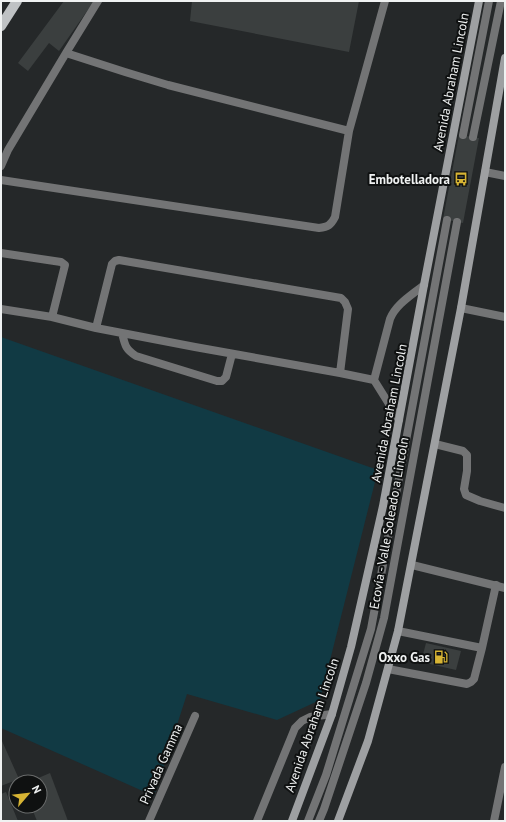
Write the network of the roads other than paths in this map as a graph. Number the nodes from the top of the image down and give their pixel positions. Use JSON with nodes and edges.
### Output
{"nodes":[{"id":1,"x":17,"y":1,"type":"edge"},
{"id":2,"x":98,"y":1,"type":"edge"},
{"id":3,"x":385,"y":1,"type":"edge"},
{"id":4,"x":479,"y":1,"type":"edge"},
{"id":5,"x":489,"y":1,"type":"edge"},
{"id":6,"x":501,"y":1,"type":"edge"},
{"id":7,"x":1,"y":26,"type":"edge"},
{"id":8,"x":66,"y":52,"type":"junction"},
{"id":9,"x":505,"y":58,"type":"edge"},
{"id":10,"x":349,"y":130,"type":"junction"},
{"id":11,"x":463,"y":135,"type":"dead end"},
{"id":12,"x":473,"y":137,"type":"dead end"},
{"id":13,"x":1,"y":166,"type":"edge"},
{"id":14,"x":485,"y":172,"type":"junction"},
{"id":15,"x":505,"y":176,"type":"edge"},
{"id":16,"x":1,"y":180,"type":"edge"},
{"id":17,"x":447,"y":220,"type":"dead end"},
{"id":18,"x":457,"y":222,"type":"dead end"},
{"id":19,"x":1,"y":253,"type":"edge"},
{"id":20,"x":424,"y":285,"type":"junction"},
{"id":21,"x":461,"y":308,"type":"junction"},
{"id":22,"x":1,"y":309,"type":"edge"},
{"id":23,"x":52,"y":317,"type":"junction"},
{"id":24,"x":505,"y":317,"type":"edge"},
{"id":25,"x":96,"y":328,"type":"junction"},
{"id":26,"x":122,"y":333,"type":"junction"},
{"id":27,"x":232,"y":354,"type":"junction"},
{"id":28,"x":340,"y":373,"type":"junction"},
{"id":29,"x":374,"y":380,"type":"junction"},
{"id":30,"x":399,"y":420,"type":"junction"},
{"id":31,"x":435,"y":444,"type":"junction"},
{"id":32,"x":505,"y":508,"type":"edge"},
{"id":33,"x":412,"y":565,"type":"junction"},
{"id":34,"x":496,"y":585,"type":"junction"},
{"id":35,"x":505,"y":588,"type":"edge"},
{"id":36,"x":398,"y":631,"type":"junction"},
{"id":37,"x":482,"y":648,"type":"junction"},
{"id":38,"x":388,"y":669,"type":"junction"},
{"id":39,"x":332,"y":714,"type":"junction"},
{"id":40,"x":195,"y":716,"type":"dead end"},
{"id":41,"x":505,"y":767,"type":"edge"},
{"id":42,"x":149,"y":821,"type":"edge"},
{"id":43,"x":257,"y":821,"type":"edge"},
{"id":44,"x":292,"y":821,"type":"edge"},
{"id":45,"x":308,"y":821,"type":"edge"},
{"id":46,"x":319,"y":821,"type":"edge"},
{"id":47,"x":338,"y":821,"type":"edge"},
{"id":48,"x":494,"y":821,"type":"edge"}],
"edges":[{"from":1,"to":7,"type":"main road"},
{"from":2,"to":8,"type":"street"},
{"from":3,"to":10,"type":"street"},
{"from":4,"to":20,"type":"main road","name":"Avenida Abraham Lincoln"},
{"from":5,"to":11,"type":"street"},
{"from":6,"to":12,"type":"street"},
{"from":8,"to":10,"type":"street"},
{"from":8,"to":13,"type":"street"},
{"from":9,"to":14,"type":"main road"},
{"from":10,"to":16,"type":"street"},
{"from":14,"to":15,"type":"street"},
{"from":14,"to":21,"type":"main road"},
{"from":17,"to":45,"type":"street"},
{"from":18,"to":46,"type":"street","name":"Ecovía - Valle Soleado a Lincoln"},
{"from":19,"to":23,"type":"street"},
{"from":20,"to":29,"type":"street"},
{"from":20,"to":30,"type":"main road","name":"Avenida Abraham Lincoln"},
{"from":21,"to":24,"type":"street"},
{"from":21,"to":31,"type":"main road"},
{"from":22,"to":23,"type":"street"},
{"from":23,"to":25,"type":"street"},
{"from":25,"to":26,"type":"street"},
{"from":25,"to":28,"type":"street"},
{"from":26,"to":27,"type":"street"},
{"from":26,"to":27,"type":"street"},
{"from":27,"to":28,"type":"street"},
{"from":28,"to":29,"type":"street"},
{"from":29,"to":30,"type":"street"},
{"from":30,"to":39,"type":"main road","name":"Avenida Abraham Lincoln"},
{"from":31,"to":32,"type":"street"},
{"from":31,"to":33,"type":"main road"},
{"from":33,"to":34,"type":"street"},
{"from":33,"to":36,"type":"main road"},
{"from":34,"to":35,"type":"street"},
{"from":34,"to":37,"type":"street"},
{"from":36,"to":37,"type":"street"},
{"from":36,"to":38,"type":"main road"},
{"from":37,"to":38,"type":"street"},
{"from":38,"to":47,"type":"main road"},
{"from":39,"to":43,"type":"street"},
{"from":39,"to":44,"type":"main road","name":"Avenida Abraham Lincoln"},
{"from":40,"to":42,"type":"street","name":"Privada Gamma"},
{"from":41,"to":48,"type":"street"}]}
